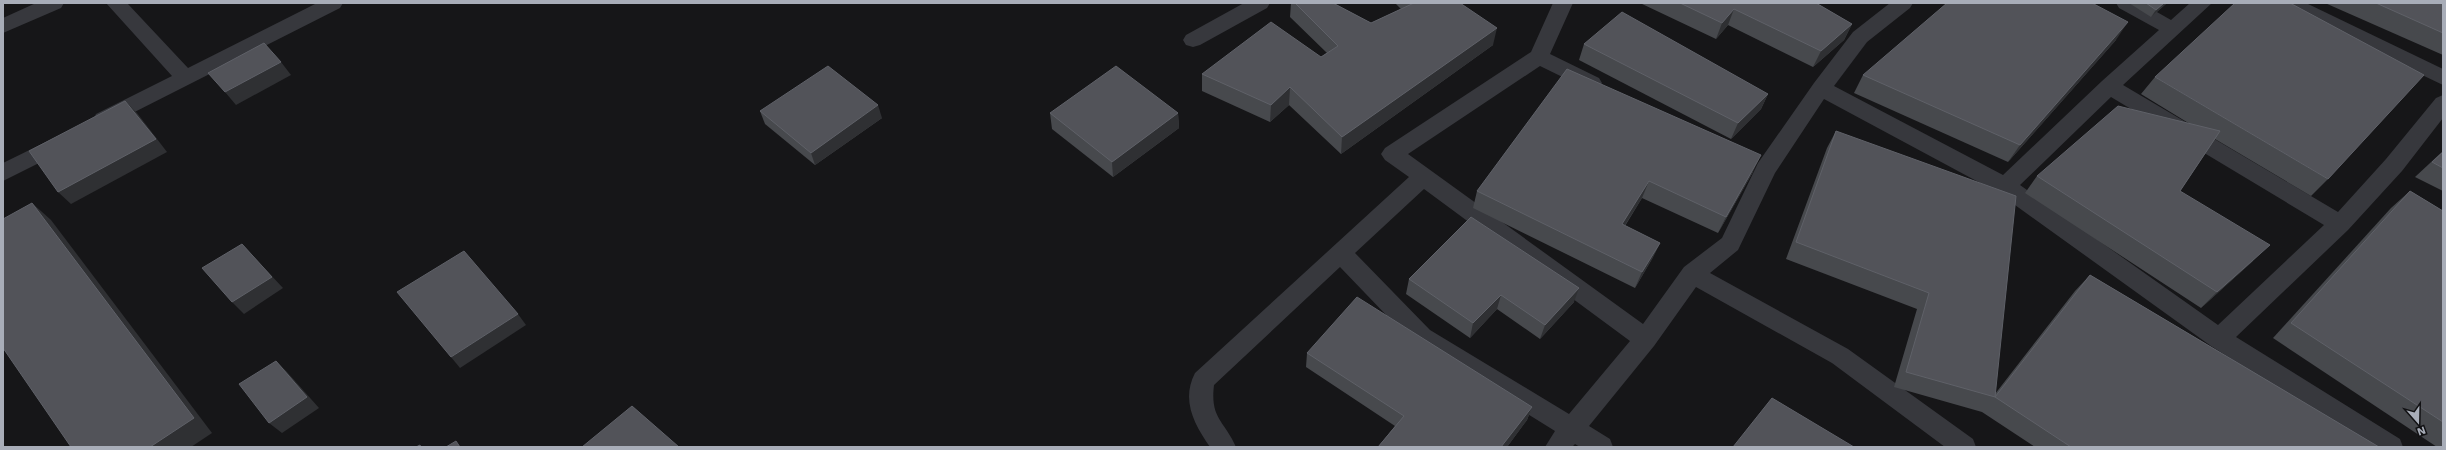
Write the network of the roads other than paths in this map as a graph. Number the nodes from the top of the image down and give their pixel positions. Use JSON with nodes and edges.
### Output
{"nodes":[{"id":1,"x":54,"y":3,"type":"edge"},
{"id":2,"x":116,"y":3,"type":"edge"},
{"id":3,"x":333,"y":3,"type":"edge"},
{"id":4,"x":1260,"y":3,"type":"edge"},
{"id":5,"x":1563,"y":3,"type":"edge"},
{"id":6,"x":1902,"y":3,"type":"edge"},
{"id":7,"x":2126,"y":3,"type":"edge"},
{"id":8,"x":2202,"y":3,"type":"edge"},
{"id":9,"x":2289,"y":3,"type":"edge"},
{"id":10,"x":3,"y":26,"type":"edge"},
{"id":11,"x":2172,"y":29,"type":"junction"},
{"id":12,"x":1193,"y":40,"type":"dead end"},
{"id":13,"x":1539,"y":57,"type":"junction"},
{"id":14,"x":185,"y":77,"type":"junction"},
{"id":15,"x":2443,"y":78,"type":"edge"},
{"id":16,"x":2109,"y":86,"type":"junction"},
{"id":17,"x":1821,"y":88,"type":"junction"},
{"id":18,"x":1610,"y":92,"type":"edge"},
{"id":19,"x":2443,"y":103,"type":"edge"},
{"id":20,"x":3,"y":173,"type":"edge"},
{"id":21,"x":1423,"y":177,"type":"junction"},
{"id":22,"x":2005,"y":186,"type":"junction"},
{"id":23,"x":2340,"y":224,"type":"junction"},
{"id":24,"x":1340,"y":252,"type":"junction"},
{"id":25,"x":1692,"y":274,"type":"junction"},
{"id":26,"x":2219,"y":339,"type":"junction"},
{"id":27,"x":1646,"y":340,"type":"junction"},
{"id":28,"x":1565,"y":438,"type":"edge"},
{"id":29,"x":1224,"y":447,"type":"edge"},
{"id":30,"x":1601,"y":447,"type":"edge"},
{"id":31,"x":1964,"y":447,"type":"edge"},
{"id":32,"x":2391,"y":447,"type":"edge"}],
"edges":[{"from":1,"to":10,"type":"street"},
{"from":2,"to":14,"type":"street"},
{"from":3,"to":14,"type":"street"},
{"from":4,"to":12,"type":"street"},
{"from":5,"to":13,"type":"street"},
{"from":6,"to":17,"type":"street"},
{"from":7,"to":11,"type":"street"},
{"from":8,"to":11,"type":"street"},
{"from":9,"to":15,"type":"street"},
{"from":11,"to":16,"type":"street"},
{"from":13,"to":18,"type":"street"},
{"from":13,"to":21,"type":"street"},
{"from":14,"to":20,"type":"street"},
{"from":16,"to":22,"type":"street"},
{"from":16,"to":23,"type":"street"},
{"from":17,"to":22,"type":"street"},
{"from":17,"to":25,"type":"street"},
{"from":19,"to":23,"type":"street"},
{"from":21,"to":24,"type":"street"},
{"from":21,"to":27,"type":"street"},
{"from":22,"to":26,"type":"street"},
{"from":23,"to":26,"type":"street"},
{"from":24,"to":28,"type":"street"},
{"from":24,"to":29,"type":"street"},
{"from":25,"to":27,"type":"street"},
{"from":25,"to":31,"type":"street"},
{"from":26,"to":32,"type":"street"},
{"from":27,"to":28,"type":"street"},
{"from":28,"to":30,"type":"street"}]}
